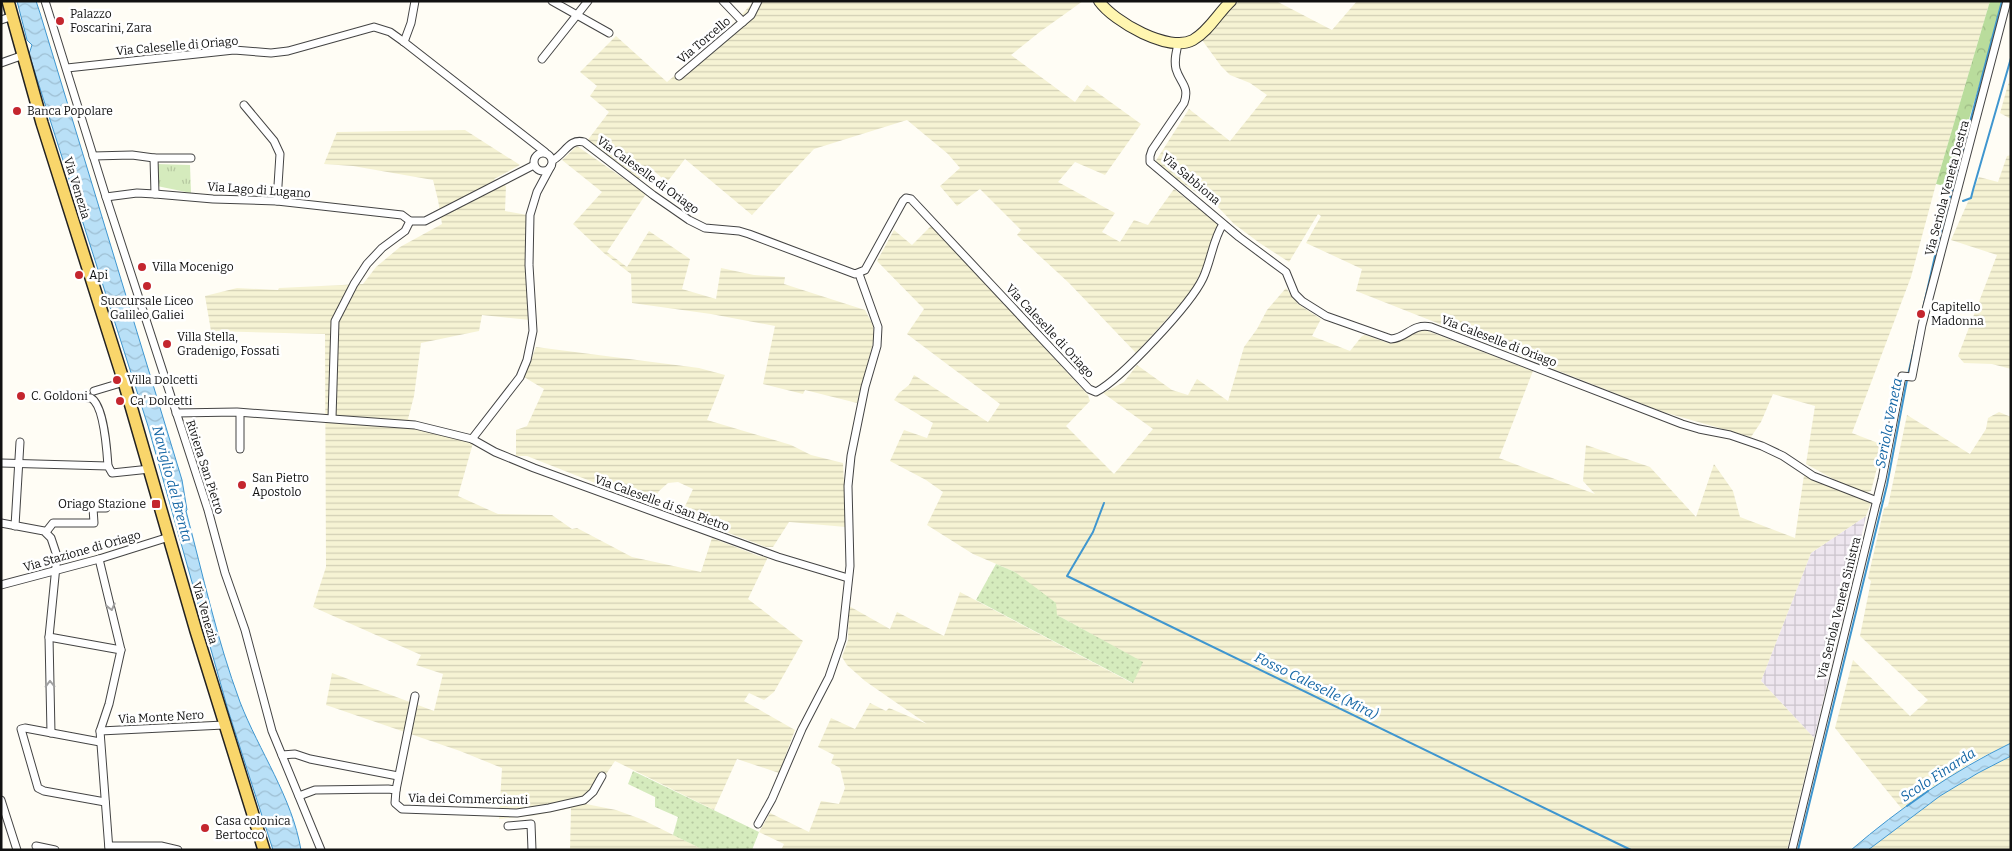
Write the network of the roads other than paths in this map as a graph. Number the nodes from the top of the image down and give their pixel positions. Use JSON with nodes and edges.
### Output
{"nodes":[{"id":1,"x":8,"y":1,"type":"edge"},
{"id":2,"x":45,"y":1,"type":"edge"},
{"id":3,"x":415,"y":1,"type":"edge"},
{"id":4,"x":552,"y":1,"type":"edge"},
{"id":5,"x":588,"y":1,"type":"edge"},
{"id":6,"x":723,"y":1,"type":"edge"},
{"id":7,"x":758,"y":1,"type":"edge"},
{"id":8,"x":1099,"y":1,"type":"edge"},
{"id":9,"x":1231,"y":1,"type":"edge"},
{"id":10,"x":2007,"y":1,"type":"edge"},
{"id":11,"x":575,"y":15,"type":"junction"},
{"id":12,"x":743,"y":22,"type":"junction"},
{"id":13,"x":609,"y":33,"type":"dead end"},
{"id":14,"x":404,"y":42,"type":"junction"},
{"id":15,"x":1178,"y":44,"type":"junction"},
{"id":16,"x":18,"y":57,"type":"dead end"},
{"id":17,"x":542,"y":59,"type":"dead end"},
{"id":18,"x":1,"y":63,"type":"edge"},
{"id":19,"x":67,"y":68,"type":"junction"},
{"id":20,"x":679,"y":76,"type":"dead end"},
{"id":21,"x":244,"y":105,"type":"dead end"},
{"id":22,"x":544,"y":152,"type":"junction"},
{"id":23,"x":93,"y":156,"type":"junction"},
{"id":24,"x":154,"y":158,"type":"junction"},
{"id":25,"x":191,"y":158,"type":"dead end"},
{"id":26,"x":552,"y":163,"type":"junction"},
{"id":27,"x":534,"y":165,"type":"junction"},
{"id":28,"x":155,"y":194,"type":"junction"},
{"id":29,"x":106,"y":197,"type":"junction"},
{"id":30,"x":277,"y":201,"type":"junction"},
{"id":31,"x":410,"y":221,"type":"junction"},
{"id":32,"x":1224,"y":224,"type":"junction"},
{"id":33,"x":859,"y":274,"type":"junction"},
{"id":34,"x":1907,"y":376,"type":"joint"},
{"id":35,"x":124,"y":382,"type":"junction"},
{"id":36,"x":94,"y":391,"type":"dead end"},
{"id":37,"x":60,"y":394,"type":"dead end"},
{"id":38,"x":176,"y":413,"type":"junction"},
{"id":39,"x":240,"y":413,"type":"junction"},
{"id":40,"x":332,"y":418,"type":"junction"},
{"id":41,"x":472,"y":439,"type":"junction"},
{"id":42,"x":20,"y":442,"type":"dead end"},
{"id":43,"x":240,"y":448,"type":"dead end"},
{"id":44,"x":1,"y":463,"type":"edge"},
{"id":45,"x":18,"y":464,"type":"junction"},
{"id":46,"x":108,"y":466,"type":"junction"},
{"id":47,"x":150,"y":469,"type":"junction"},
{"id":48,"x":1877,"y":501,"type":"junction"},
{"id":49,"x":106,"y":508,"type":"dead end"},
{"id":50,"x":1,"y":523,"type":"edge"},
{"id":51,"x":15,"y":526,"type":"junction"},
{"id":52,"x":46,"y":532,"type":"junction"},
{"id":53,"x":169,"y":537,"type":"junction"},
{"id":54,"x":99,"y":559,"type":"junction"},
{"id":55,"x":54,"y":571,"type":"junction"},
{"id":56,"x":848,"y":578,"type":"junction"},
{"id":57,"x":1,"y":585,"type":"edge"},
{"id":58,"x":49,"y":637,"type":"junction"},
{"id":59,"x":121,"y":650,"type":"junction"},
{"id":60,"x":415,"y":696,"type":"dead end"},
{"id":61,"x":224,"y":725,"type":"junction"},
{"id":62,"x":100,"y":731,"type":"junction"},
{"id":63,"x":51,"y":733,"type":"junction"},
{"id":64,"x":100,"y":742,"type":"junction"},
{"id":65,"x":282,"y":755,"type":"junction"},
{"id":66,"x":398,"y":776,"type":"junction"},
{"id":67,"x":602,"y":776,"type":"dead end"},
{"id":68,"x":396,"y":790,"type":"junction"},
{"id":69,"x":299,"y":796,"type":"junction"},
{"id":70,"x":1,"y":800,"type":"edge"},
{"id":71,"x":105,"y":802,"type":"junction"},
{"id":72,"x":758,"y":824,"type":"dead end"},
{"id":73,"x":508,"y":826,"type":"dead end"},
{"id":74,"x":36,"y":846,"type":"dead end"},
{"id":75,"x":109,"y":848,"type":"edge"},
{"id":76,"x":17,"y":850,"type":"edge"},
{"id":77,"x":55,"y":850,"type":"edge"},
{"id":78,"x":178,"y":850,"type":"edge"},
{"id":79,"x":264,"y":850,"type":"edge"},
{"id":80,"x":321,"y":850,"type":"edge"},
{"id":81,"x":532,"y":850,"type":"edge"},
{"id":82,"x":1792,"y":850,"type":"edge"}],
"edges":[{"from":1,"to":35,"type":"main road","name":"Via Venezia"},
{"from":2,"to":19,"type":"street","name":"Riviera San Pietro"},
{"from":3,"to":14,"type":"street"},
{"from":4,"to":11,"type":"street"},
{"from":5,"to":11,"type":"street"},
{"from":6,"to":12,"type":"street","name":"Via Torcello"},
{"from":7,"to":12,"type":"street","name":"Via Torcello"},
{"from":8,"to":15,"type":"street"},
{"from":9,"to":15,"type":"street"},
{"from":10,"to":34,"type":"street","name":"Via Seriola Veneta Destra"},
{"from":11,"to":13,"type":"street"},
{"from":11,"to":17,"type":"street"},
{"from":12,"to":20,"type":"street","name":"Via Torcello"},
{"from":14,"to":19,"type":"street","name":"Via Caleselle di Oriago"},
{"from":14,"to":22,"type":"street","name":"Via Caleselle di Oriago"},
{"from":15,"to":32,"type":"street","name":"Via Sabbiona"},
{"from":16,"to":18,"type":"street"},
{"from":19,"to":23,"type":"street","name":"Riviera San Pietro"},
{"from":21,"to":30,"type":"street"},
{"from":22,"to":26,"type":"street"},
{"from":22,"to":27,"type":"street"},
{"from":23,"to":24,"type":"street"},
{"from":23,"to":29,"type":"street","name":"Riviera San Pietro"},
{"from":24,"to":25,"type":"street"},
{"from":24,"to":28,"type":"street"},
{"from":26,"to":27,"type":"street"},
{"from":26,"to":33,"type":"street","name":"Via Caleselle di Oriago"},
{"from":26,"to":41,"type":"street"},
{"from":27,"to":31,"type":"street","name":"Via Lago di Lugano"},
{"from":28,"to":29,"type":"street","name":"Via Lago di Lugano"},
{"from":28,"to":30,"type":"street","name":"Via Lago di Lugano"},
{"from":29,"to":38,"type":"street","name":"Riviera San Pietro"},
{"from":30,"to":31,"type":"street","name":"Via Lago di Lugano"},
{"from":31,"to":40,"type":"street"},
{"from":32,"to":33,"type":"street","name":"Via Caleselle di Oriago"},
{"from":32,"to":48,"type":"street","name":"Via Caleselle di Oriago"},
{"from":33,"to":56,"type":"street"},
{"from":34,"to":48,"type":"street","name":"Via Seriola Veneta Sinistra"},
{"from":35,"to":36,"type":"street"},
{"from":35,"to":47,"type":"main road","name":"Via Venezia"},
{"from":37,"to":46,"type":"street"},
{"from":38,"to":39,"type":"street","name":"Via Caleselle di San Pietro"},
{"from":38,"to":65,"type":"street","name":"Riviera San Pietro"},
{"from":39,"to":40,"type":"street","name":"Via Caleselle di San Pietro"},
{"from":39,"to":43,"type":"street"},
{"from":40,"to":41,"type":"street","name":"Via Caleselle di San Pietro"},
{"from":41,"to":56,"type":"street","name":"Via Caleselle di San Pietro"},
{"from":42,"to":45,"type":"street"},
{"from":44,"to":45,"type":"street"},
{"from":45,"to":46,"type":"street"},
{"from":45,"to":51,"type":"street"},
{"from":46,"to":47,"type":"street"},
{"from":47,"to":53,"type":"main road","name":"Via Venezia"},
{"from":48,"to":82,"type":"street","name":"Via Seriola Veneta Sinistra"},
{"from":49,"to":52,"type":"street"},
{"from":50,"to":51,"type":"street"},
{"from":51,"to":52,"type":"street"},
{"from":52,"to":55,"type":"street"},
{"from":53,"to":54,"type":"street","name":"Via Stazione di Oriago"},
{"from":53,"to":61,"type":"main road","name":"Via Venezia"},
{"from":54,"to":55,"type":"street","name":"Via Stazione di Oriago"},
{"from":54,"to":59,"type":"street","one_way":true},
{"from":55,"to":57,"type":"street","name":"Via Stazione di Oriago"},
{"from":55,"to":58,"type":"street"},
{"from":56,"to":72,"type":"street"},
{"from":58,"to":59,"type":"street"},
{"from":63,"to":58,"type":"street","one_way":true},
{"from":59,"to":62,"type":"street"},
{"from":60,"to":66,"type":"street","name":"Via dei Commercianti"},
{"from":61,"to":62,"type":"street","name":"Via Monte Nero"},
{"from":61,"to":79,"type":"main road","name":"Via Venezia"},
{"from":62,"to":64,"type":"street"},
{"from":63,"to":64,"type":"street"},
{"from":63,"to":71,"type":"street"},
{"from":64,"to":71,"type":"street"},
{"from":65,"to":66,"type":"street","name":"Via dei Commercianti"},
{"from":65,"to":69,"type":"street","name":"Riviera San Pietro"},
{"from":66,"to":68,"type":"street","name":"Via dei Commercianti"},
{"from":67,"to":68,"type":"street","name":"Via dei Commercianti"},
{"from":68,"to":69,"type":"street","name":"Via dei Commercianti"},
{"from":69,"to":80,"type":"street","name":"Riviera San Pietro"},
{"from":70,"to":76,"type":"street"},
{"from":71,"to":75,"type":"street"},
{"from":73,"to":81,"type":"street"},
{"from":74,"to":77,"type":"street"},
{"from":75,"to":78,"type":"street"}]}
